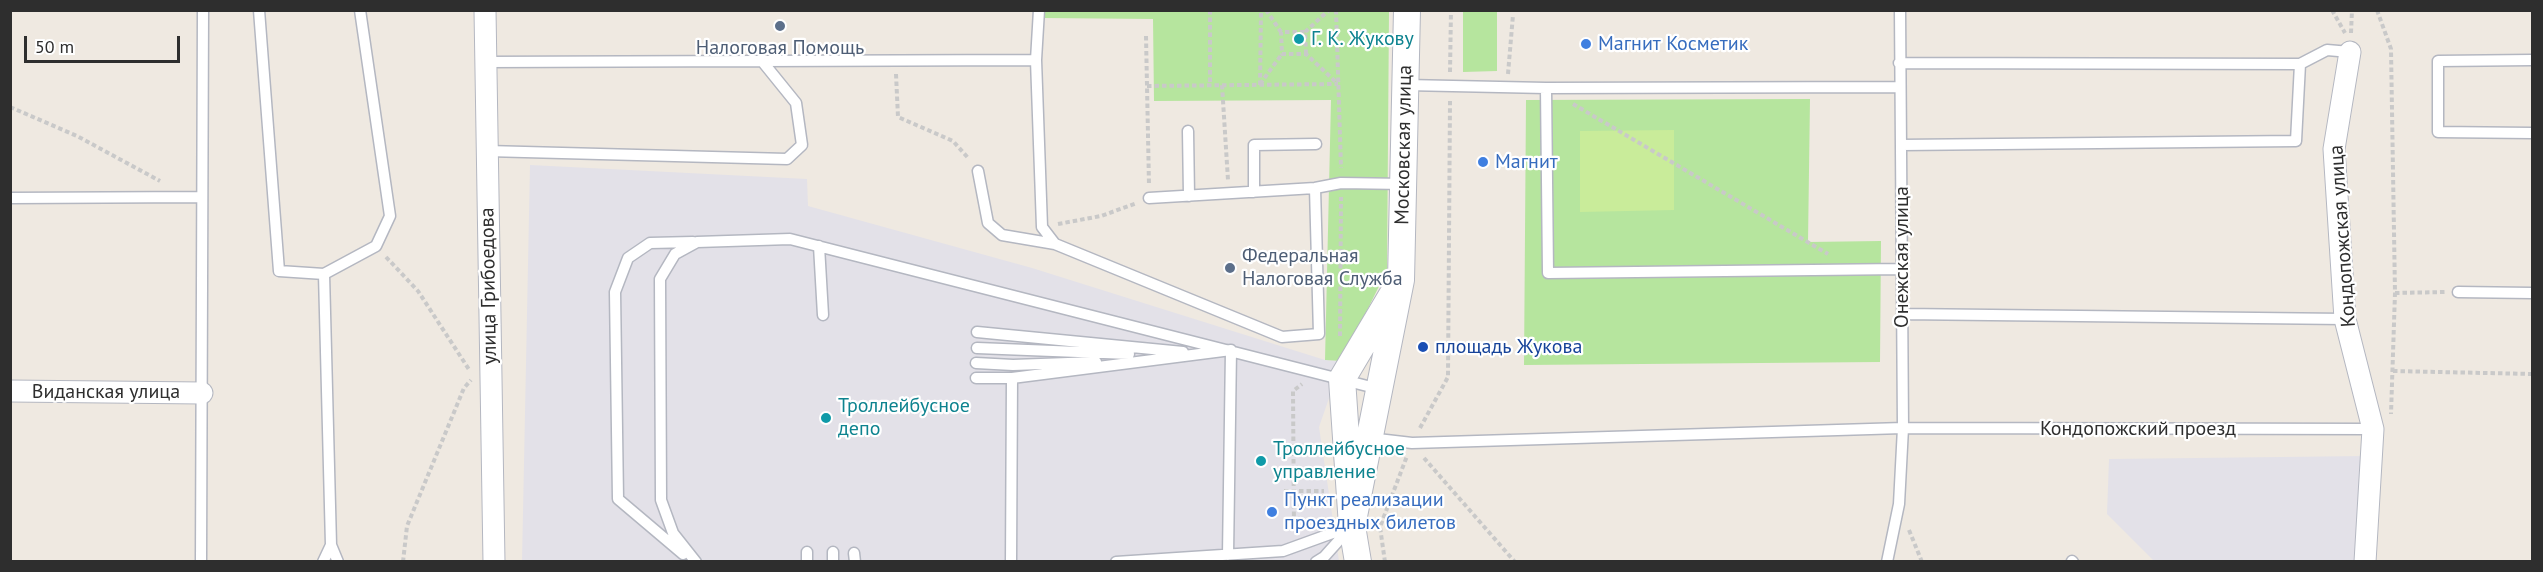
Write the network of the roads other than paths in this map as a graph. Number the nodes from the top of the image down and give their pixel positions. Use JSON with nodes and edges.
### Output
{"nodes":[{"id":1,"x":203,"y":10,"type":"edge"},
{"id":2,"x":259,"y":10,"type":"edge"},
{"id":3,"x":360,"y":10,"type":"edge"},
{"id":4,"x":485,"y":10,"type":"edge"},
{"id":5,"x":1039,"y":10,"type":"edge"},
{"id":6,"x":1407,"y":10,"type":"edge"},
{"id":7,"x":1900,"y":10,"type":"edge"},
{"id":8,"x":2350,"y":47,"type":"joint"},
{"id":9,"x":1036,"y":60,"type":"junction"},
{"id":10,"x":2532,"y":60,"type":"edge"},
{"id":11,"x":762,"y":61,"type":"junction"},
{"id":12,"x":486,"y":62,"type":"junction"},
{"id":13,"x":1899,"y":63,"type":"junction"},
{"id":14,"x":2300,"y":64,"type":"junction"},
{"id":15,"x":1405,"y":85,"type":"junction"},
{"id":16,"x":1900,"y":87,"type":"junction"},
{"id":17,"x":1546,"y":88,"type":"junction"},
{"id":18,"x":1188,"y":132,"type":"dead end"},
{"id":19,"x":2532,"y":133,"type":"edge"},
{"id":20,"x":1316,"y":144,"type":"dead end"},
{"id":21,"x":1901,"y":145,"type":"junction"},
{"id":22,"x":487,"y":151,"type":"junction"},
{"id":23,"x":978,"y":171,"type":"road end"},
{"id":24,"x":1404,"y":184,"type":"junction"},
{"id":25,"x":1315,"y":188,"type":"junction"},
{"id":26,"x":1254,"y":192,"type":"junction"},
{"id":27,"x":1189,"y":196,"type":"junction"},
{"id":28,"x":202,"y":197,"type":"junction"},
{"id":29,"x":10,"y":198,"type":"edge"},
{"id":30,"x":1149,"y":198,"type":"road end"},
{"id":31,"x":697,"y":242,"type":"junction"},
{"id":32,"x":1055,"y":244,"type":"junction"},
{"id":33,"x":819,"y":246,"type":"junction"},
{"id":34,"x":1901,"y":270,"type":"junction"},
{"id":35,"x":324,"y":274,"type":"junction"},
{"id":36,"x":1401,"y":279,"type":"junction"},
{"id":37,"x":2458,"y":292,"type":"road end"},
{"id":38,"x":2532,"y":293,"type":"edge"},
{"id":39,"x":1902,"y":314,"type":"junction"},
{"id":40,"x":823,"y":315,"type":"dead end"},
{"id":41,"x":2345,"y":319,"type":"junction"},
{"id":42,"x":977,"y":332,"type":"dead end"},
{"id":43,"x":977,"y":348,"type":"dead end"},
{"id":44,"x":1231,"y":350,"type":"junction"},
{"id":45,"x":1202,"y":354,"type":"junction"},
{"id":46,"x":1187,"y":356,"type":"junction"},
{"id":47,"x":1164,"y":359,"type":"junction"},
{"id":48,"x":976,"y":363,"type":"dead end"},
{"id":49,"x":976,"y":378,"type":"dead end"},
{"id":50,"x":1012,"y":378,"type":"junction"},
{"id":51,"x":1342,"y":379,"type":"junction"},
{"id":52,"x":1379,"y":389,"type":"junction"},
{"id":53,"x":10,"y":391,"type":"edge"},
{"id":54,"x":201,"y":393,"type":"junction"},
{"id":55,"x":1344,"y":415,"type":"junction"},
{"id":56,"x":1903,"y":428,"type":"junction"},
{"id":57,"x":2373,"y":429,"type":"junction"},
{"id":58,"x":1370,"y":430,"type":"junction"},
{"id":59,"x":1352,"y":526,"type":"junction"},
{"id":60,"x":330,"y":545,"type":"junction"},
{"id":61,"x":1228,"y":555,"type":"junction"},
{"id":62,"x":201,"y":561,"type":"edge"},
{"id":63,"x":323,"y":561,"type":"edge"},
{"id":64,"x":338,"y":561,"type":"edge"},
{"id":65,"x":494,"y":561,"type":"edge"},
{"id":66,"x":694,"y":561,"type":"edge"},
{"id":67,"x":1011,"y":561,"type":"edge"},
{"id":68,"x":1116,"y":561,"type":"edge"},
{"id":69,"x":1316,"y":561,"type":"edge"},
{"id":70,"x":1358,"y":561,"type":"edge"},
{"id":71,"x":1887,"y":561,"type":"edge"},
{"id":72,"x":2365,"y":561,"type":"edge"}],
"edges":[{"from":1,"to":28,"type":"lane"},
{"from":2,"to":35,"type":"lane"},
{"from":3,"to":35,"type":"lane"},
{"from":4,"to":12,"type":"street","name":"улица Грибоедова"},
{"from":5,"to":9,"type":"lane"},
{"from":6,"to":15,"type":"street","name":"Московская улица"},
{"from":7,"to":13,"type":"lane","name":"Онежская улица"},
{"from":8,"to":14,"type":"lane"},
{"from":8,"to":41,"type":"street","name":"Кондопожская улица"},
{"from":9,"to":11,"type":"lane"},
{"from":9,"to":32,"type":"lane"},
{"from":10,"to":19,"type":"lane"},
{"from":11,"to":12,"type":"lane"},
{"from":11,"to":22,"type":"lane"},
{"from":12,"to":22,"type":"street","name":"улица Грибоедова"},
{"from":13,"to":14,"type":"lane"},
{"from":13,"to":16,"type":"lane","name":"Онежская улица"},
{"from":14,"to":21,"type":"lane"},
{"from":15,"to":17,"type":"lane"},
{"from":15,"to":24,"type":"street","name":"Московская улица"},
{"from":16,"to":17,"type":"lane"},
{"from":16,"to":21,"type":"lane","name":"Онежская улица"},
{"from":17,"to":34,"type":"lane"},
{"from":18,"to":27,"type":"lane"},
{"from":20,"to":26,"type":"lane"},
{"from":21,"to":34,"type":"lane","name":"Онежская улица"},
{"from":22,"to":65,"type":"street","name":"улица Грибоедова"},
{"from":23,"to":32,"type":"lane"},
{"from":24,"to":25,"type":"lane"},
{"from":24,"to":36,"type":"street","name":"Московская улица"},
{"from":25,"to":26,"type":"lane"},
{"from":25,"to":32,"type":"lane"},
{"from":26,"to":27,"type":"lane"},
{"from":27,"to":30,"type":"lane"},
{"from":28,"to":29,"type":"lane"},
{"from":28,"to":54,"type":"lane"},
{"from":31,"to":33,"type":"lane"},
{"from":31,"to":66,"type":"lane"},
{"from":31,"to":66,"type":"lane"},
{"from":33,"to":40,"type":"lane"},
{"from":33,"to":44,"type":"lane"},
{"from":34,"to":39,"type":"lane","name":"Онежская улица"},
{"from":35,"to":60,"type":"lane"},
{"from":36,"to":51,"type":"street","name":"Московская улица"},
{"from":36,"to":52,"type":"street","name":"Московская улица"},
{"from":37,"to":38,"type":"lane"},
{"from":39,"to":41,"type":"lane"},
{"from":39,"to":56,"type":"lane","name":"Онежская улица"},
{"from":41,"to":57,"type":"street","name":"Кондопожская улица"},
{"from":42,"to":45,"type":"lane"},
{"from":43,"to":46,"type":"lane"},
{"from":44,"to":45,"type":"lane"},
{"from":44,"to":51,"type":"lane"},
{"from":44,"to":61,"type":"lane"},
{"from":45,"to":46,"type":"lane"},
{"from":46,"to":47,"type":"lane"},
{"from":47,"to":48,"type":"lane"},
{"from":47,"to":50,"type":"lane"},
{"from":49,"to":50,"type":"lane"},
{"from":50,"to":67,"type":"lane"},
{"from":51,"to":52,"type":"lane"},
{"from":51,"to":55,"type":"street","name":"Московская улица"},
{"from":52,"to":58,"type":"street","name":"Московская улица"},
{"from":53,"to":54,"type":"street","name":"Виданская улица"},
{"from":54,"to":62,"type":"lane"},
{"from":55,"to":58,"type":"lane","name":"Кондопожский проезд"},
{"from":55,"to":59,"type":"street","name":"Московская улица"},
{"from":56,"to":57,"type":"lane","name":"Кондопожский проезд"},
{"from":56,"to":58,"type":"lane","name":"Кондопожский проезд"},
{"from":56,"to":71,"type":"lane","name":"Онежская улица"},
{"from":57,"to":72,"type":"street","name":"Кондопожская улица"},
{"from":58,"to":59,"type":"street","name":"Московская улица"},
{"from":59,"to":61,"type":"lane"},
{"from":59,"to":69,"type":"lane"},
{"from":59,"to":70,"type":"street","name":"Московская улица"},
{"from":60,"to":63,"type":"lane"},
{"from":60,"to":64,"type":"lane"},
{"from":61,"to":68,"type":"lane"}]}
